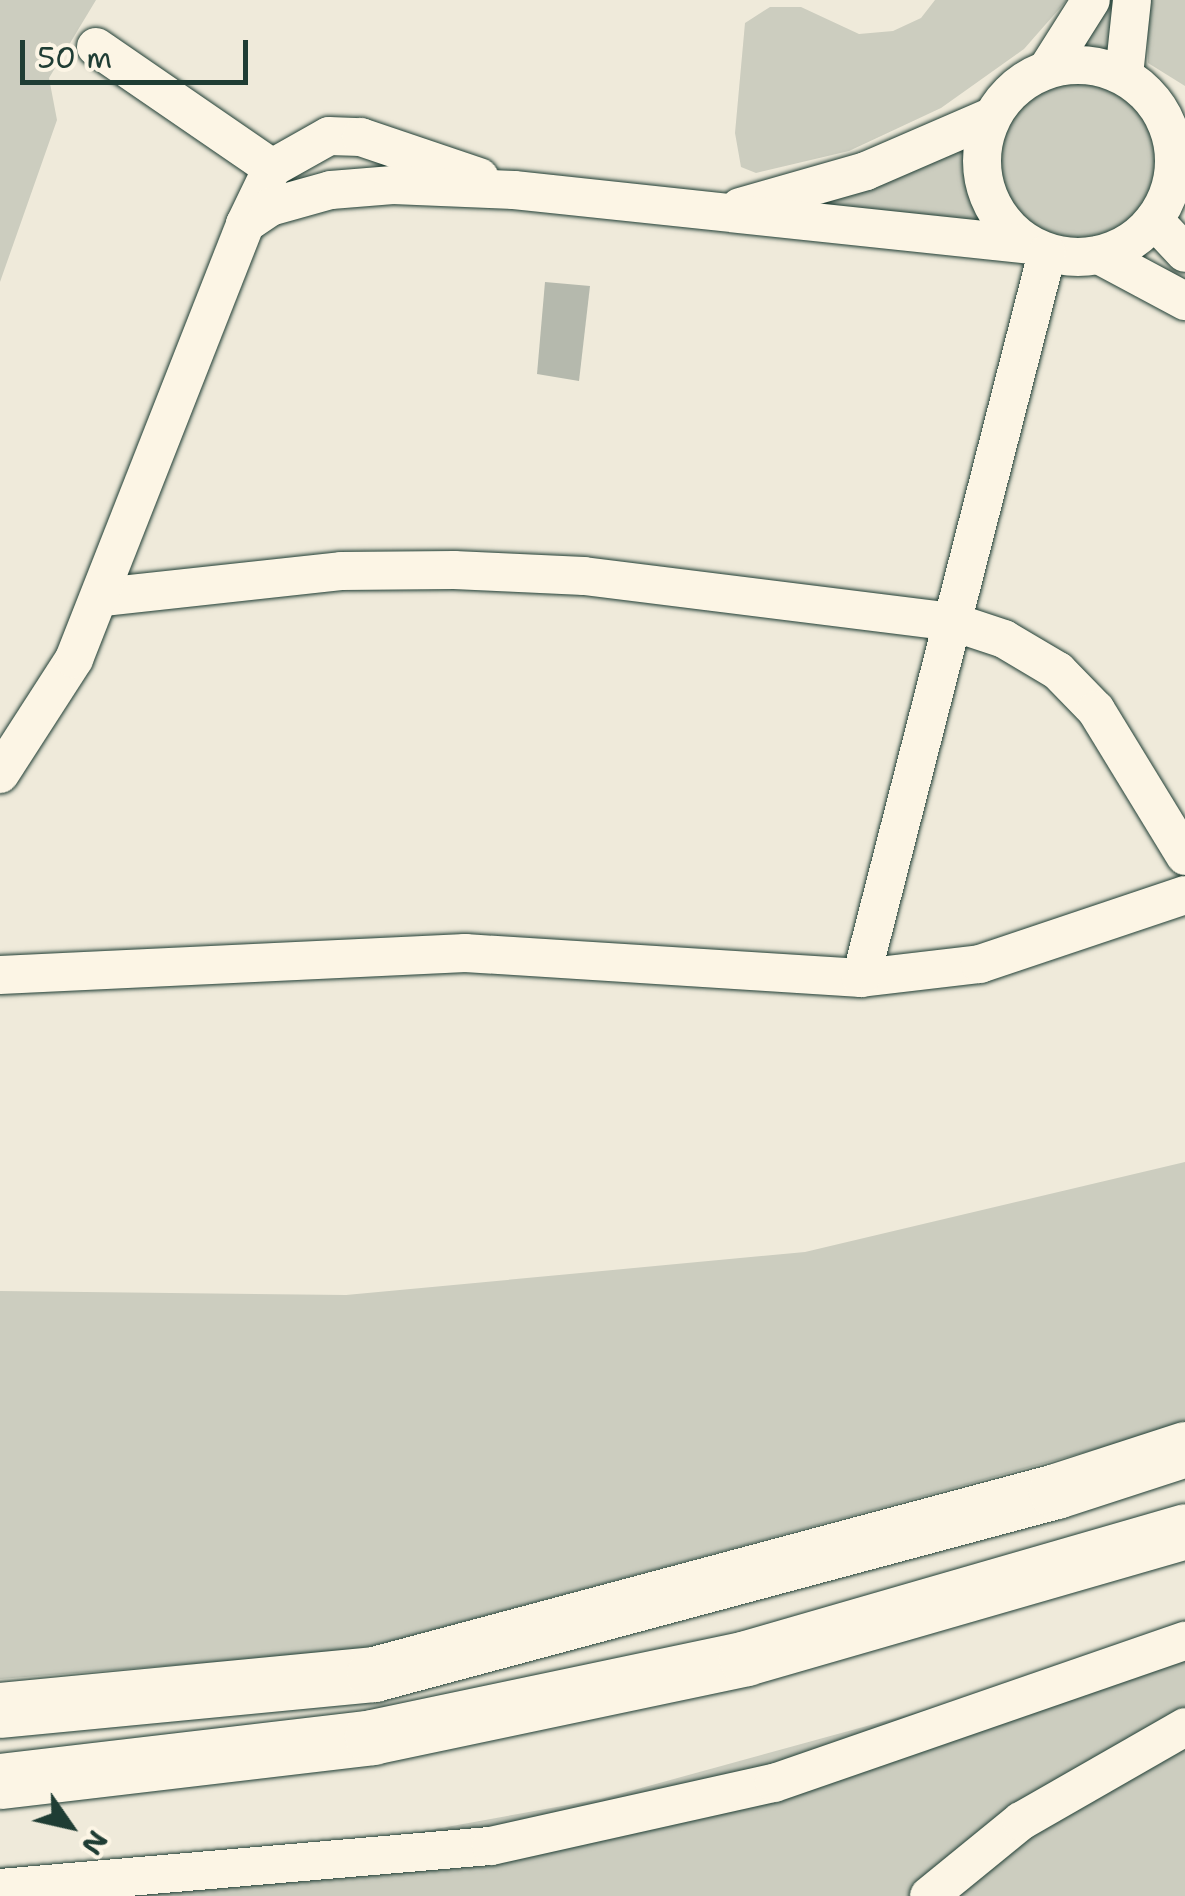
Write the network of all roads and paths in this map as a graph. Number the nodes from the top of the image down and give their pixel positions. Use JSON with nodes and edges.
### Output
{"nodes":[{"id":1,"x":1092,"y":0,"type":"edge"},
{"id":2,"x":1132,"y":0,"type":"edge"},
{"id":3,"x":96,"y":47,"type":"dead end"},
{"id":4,"x":1048,"y":68,"type":"junction"},
{"id":5,"x":1124,"y":75,"type":"junction"},
{"id":6,"x":1169,"y":100,"type":"edge"},
{"id":7,"x":991,"y":117,"type":"junction"},
{"id":8,"x":272,"y":168,"type":"junction"},
{"id":9,"x":1179,"y":170,"type":"edge"},
{"id":10,"x":514,"y":190,"type":"junction"},
{"id":11,"x":718,"y":212,"type":"junction"},
{"id":12,"x":1154,"y":220,"type":"junction"},
{"id":13,"x":246,"y":224,"type":"junction"},
{"id":14,"x":1038,"y":249,"type":"junction"},
{"id":15,"x":1185,"y":253,"type":"edge"},
{"id":16,"x":1099,"y":255,"type":"junction"},
{"id":17,"x":1185,"y":301,"type":"edge"},
{"id":18,"x":103,"y":597,"type":"junction"},
{"id":19,"x":953,"y":622,"type":"junction"},
{"id":20,"x":0,"y":774,"type":"edge"},
{"id":21,"x":1185,"y":856,"type":"edge"},
{"id":22,"x":1185,"y":895,"type":"edge"},
{"id":23,"x":0,"y":975,"type":"edge"},
{"id":24,"x":861,"y":978,"type":"junction"},
{"id":25,"x":1185,"y":1449,"type":"edge"},
{"id":26,"x":1185,"y":1531,"type":"edge"},
{"id":27,"x":1185,"y":1641,"type":"edge"},
{"id":28,"x":13,"y":1707,"type":"edge"},
{"id":29,"x":1185,"y":1727,"type":"edge"},
{"id":30,"x":0,"y":1781,"type":"edge"},
{"id":31,"x":0,"y":1888,"type":"edge"},
{"id":32,"x":928,"y":1896,"type":"edge"}],
"edges":[{"from":1,"to":4,"type":"lane"},
{"from":2,"to":5,"type":"lane"},
{"from":3,"to":8,"type":"lane"},
{"from":4,"to":5,"type":"lane"},
{"from":4,"to":7,"type":"lane"},
{"from":5,"to":6,"type":"lane"},
{"from":6,"to":9,"type":"lane"},
{"from":7,"to":11,"type":"lane"},
{"from":7,"to":14,"type":"lane"},
{"from":8,"to":10,"type":"lane"},
{"from":8,"to":13,"type":"lane"},
{"from":9,"to":12,"type":"lane"},
{"from":10,"to":11,"type":"lane"},
{"from":10,"to":13,"type":"lane"},
{"from":11,"to":14,"type":"lane"},
{"from":12,"to":15,"type":"lane"},
{"from":12,"to":16,"type":"lane"},
{"from":13,"to":18,"type":"lane"},
{"from":14,"to":16,"type":"lane"},
{"from":14,"to":19,"type":"lane"},
{"from":16,"to":17,"type":"lane"},
{"from":18,"to":19,"type":"lane"},
{"from":18,"to":20,"type":"lane"},
{"from":19,"to":21,"type":"lane"},
{"from":19,"to":24,"type":"lane"},
{"from":22,"to":24,"type":"lane"},
{"from":23,"to":24,"type":"lane"},
{"from":25,"to":28,"type":"highway"},
{"from":26,"to":30,"type":"highway"},
{"from":27,"to":31,"type":"lane"},
{"from":29,"to":32,"type":"lane"}]}
